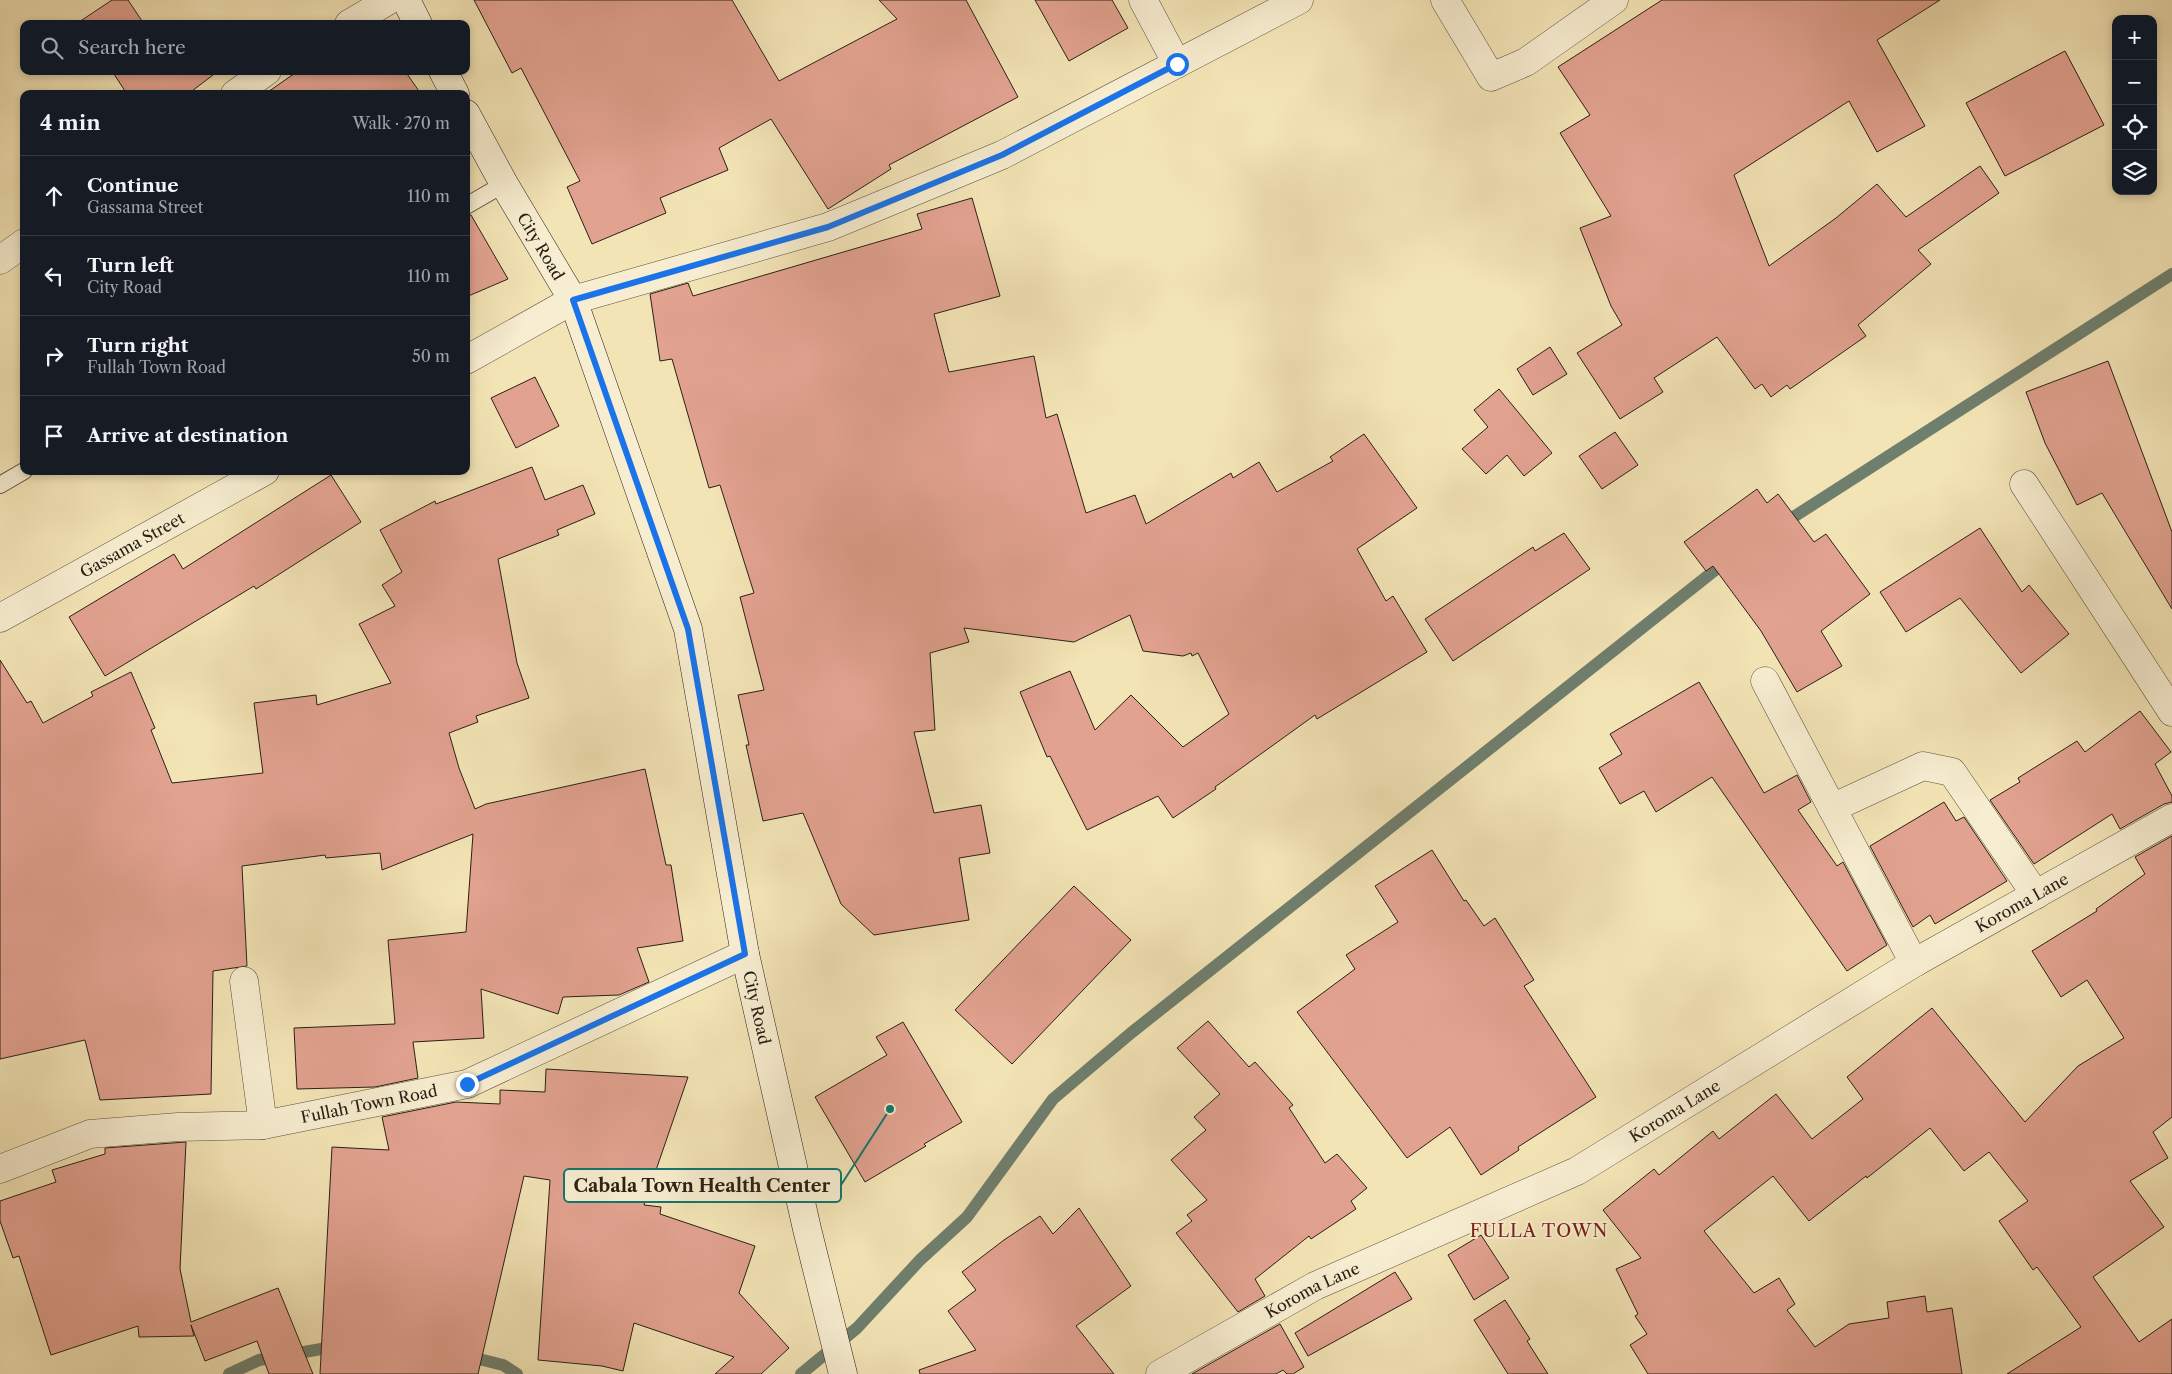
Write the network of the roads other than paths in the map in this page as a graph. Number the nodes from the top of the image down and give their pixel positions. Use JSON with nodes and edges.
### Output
{"nodes":[{"id":1,"x":389,"y":0,"type":"edge"},
{"id":2,"x":406,"y":0,"type":"edge"},
{"id":3,"x":1143,"y":0,"type":"edge"},
{"id":4,"x":1299,"y":0,"type":"edge"},
{"id":5,"x":1445,"y":0,"type":"edge"},
{"id":6,"x":1614,"y":0,"type":"edge"},
{"id":7,"x":355,"y":20,"type":"edge"},
{"id":8,"x":416,"y":20,"type":"edge"},
{"id":9,"x":1177,"y":64,"type":"junction"},
{"id":10,"x":261,"y":75,"type":"edge"},
{"id":11,"x":445,"y":75,"type":"edge"},
{"id":12,"x":241,"y":90,"type":"edge"},
{"id":13,"x":454,"y":90,"type":"edge"},
{"id":14,"x":470,"y":121,"type":"edge"},
{"id":15,"x":504,"y":184,"type":"junction"},
{"id":16,"x":470,"y":204,"type":"edge"},
{"id":17,"x":20,"y":246,"type":"edge"},
{"id":18,"x":0,"y":260,"type":"edge"},
{"id":19,"x":573,"y":300,"type":"junction"},
{"id":20,"x":470,"y":358,"type":"edge"},
{"id":21,"x":20,"y":473,"type":"edge"},
{"id":22,"x":258,"y":475,"type":"edge"},
{"id":23,"x":2024,"y":484,"type":"dead end"},
{"id":24,"x":0,"y":485,"type":"edge"},
{"id":25,"x":0,"y":618,"type":"edge"},
{"id":26,"x":1765,"y":681,"type":"dead end"},
{"id":27,"x":2172,"y":712,"type":"edge"},
{"id":28,"x":1832,"y":808,"type":"junction"},
{"id":29,"x":2172,"y":818,"type":"edge"},
{"id":30,"x":2036,"y":895,"type":"junction"},
{"id":31,"x":745,"y":954,"type":"junction"},
{"id":32,"x":1914,"y":963,"type":"junction"},
{"id":33,"x":244,"y":981,"type":"dead end"},
{"id":34,"x":264,"y":1125,"type":"junction"},
{"id":35,"x":0,"y":1169,"type":"edge"},
{"id":36,"x":843,"y":1374,"type":"edge"},
{"id":37,"x":1160,"y":1374,"type":"edge"}],
"edges":[{"from":1,"to":7,"type":"street"},
{"from":2,"to":8,"type":"street"},
{"from":3,"to":9,"type":"street"},
{"from":4,"to":9,"type":"street"},
{"from":5,"to":6,"type":"street"},
{"from":9,"to":19,"type":"street"},
{"from":10,"to":12,"type":"street"},
{"from":11,"to":13,"type":"street"},
{"from":14,"to":15,"type":"street","name":"City Road"},
{"from":15,"to":16,"type":"lane"},
{"from":15,"to":19,"type":"street","name":"City Road"},
{"from":17,"to":18,"type":"street"},
{"from":19,"to":20,"type":"street"},
{"from":19,"to":31,"type":"street","name":"City Road"},
{"from":21,"to":24,"type":"lane"},
{"from":22,"to":25,"type":"street","name":"Gassama Street"},
{"from":23,"to":27,"type":"street"},
{"from":26,"to":28,"type":"street"},
{"from":28,"to":30,"type":"street"},
{"from":28,"to":32,"type":"street"},
{"from":29,"to":30,"type":"street","name":"Koroma Lane"},
{"from":30,"to":32,"type":"street","name":"Koroma Lane"},
{"from":31,"to":34,"type":"street","name":"Fullah Town Road"},
{"from":31,"to":36,"type":"street","name":"City Road"},
{"from":32,"to":37,"type":"street","name":"Koroma Lane"},
{"from":33,"to":34,"type":"street"},
{"from":34,"to":35,"type":"street","name":"Fullah Town Road"}]}
